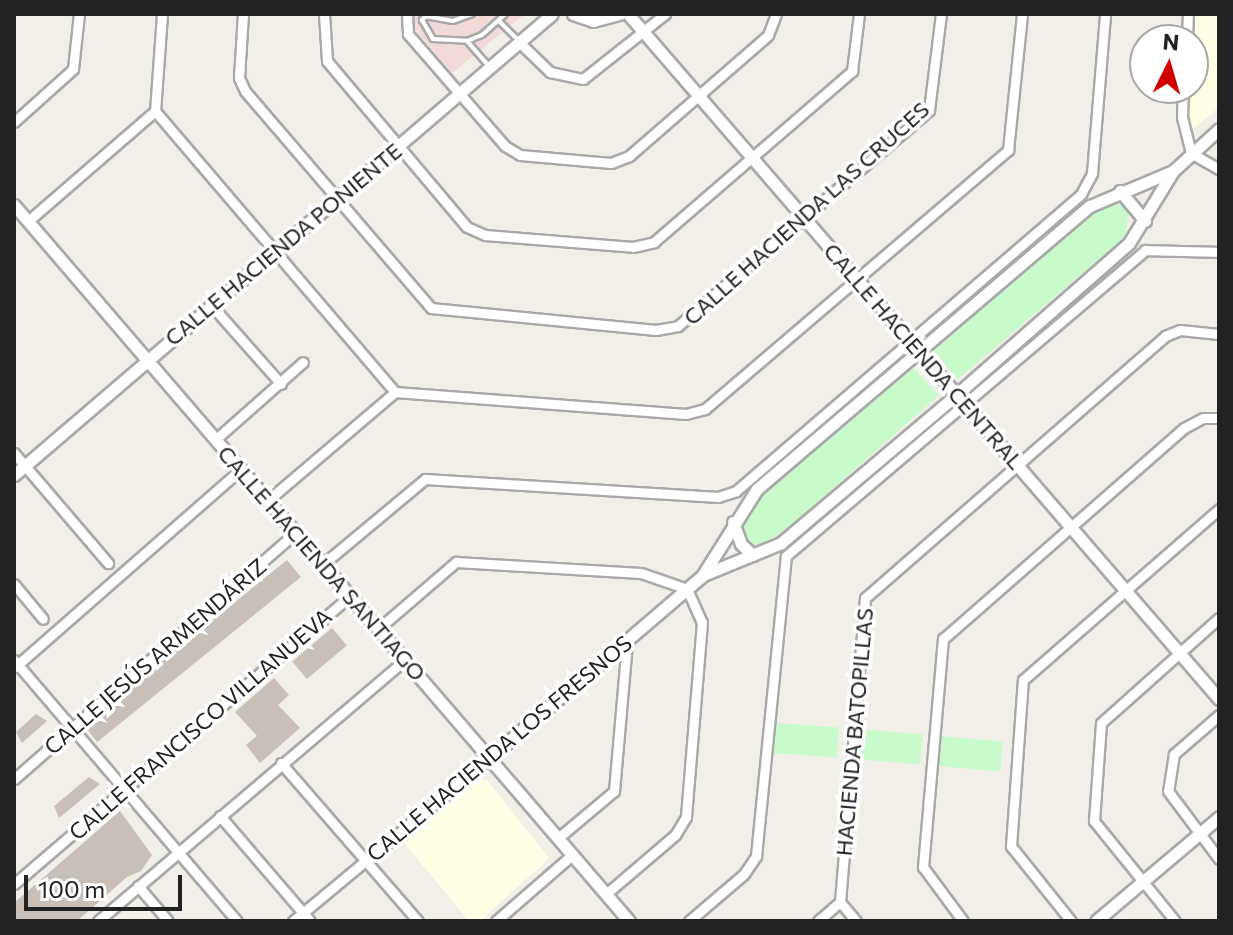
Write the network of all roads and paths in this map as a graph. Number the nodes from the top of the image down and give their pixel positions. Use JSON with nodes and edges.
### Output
{"nodes":[{"id":1,"x":79,"y":14,"type":"edge"},
{"id":2,"x":162,"y":14,"type":"edge"},
{"id":3,"x":243,"y":14,"type":"edge"},
{"id":4,"x":324,"y":14,"type":"edge"},
{"id":5,"x":407,"y":14,"type":"edge"},
{"id":6,"x":472,"y":14,"type":"edge"},
{"id":7,"x":505,"y":14,"type":"edge"},
{"id":8,"x":573,"y":14,"type":"edge"},
{"id":9,"x":620,"y":14,"type":"edge"},
{"id":10,"x":628,"y":14,"type":"edge"},
{"id":11,"x":665,"y":14,"type":"edge"},
{"id":12,"x":776,"y":14,"type":"edge"},
{"id":13,"x":859,"y":14,"type":"edge"},
{"id":14,"x":941,"y":14,"type":"edge"},
{"id":15,"x":1022,"y":14,"type":"edge"},
{"id":16,"x":1105,"y":14,"type":"edge"},
{"id":17,"x":544,"y":16,"type":"edge"},
{"id":18,"x":499,"y":21,"type":"junction"},
{"id":19,"x":645,"y":33,"type":"junction"},
{"id":20,"x":429,"y":36,"type":"junction"},
{"id":21,"x":467,"y":41,"type":"junction"},
{"id":22,"x":520,"y":43,"type":"junction"},
{"id":23,"x":419,"y":46,"type":"junction"},
{"id":24,"x":490,"y":68,"type":"junction"},
{"id":25,"x":460,"y":93,"type":"junction"},
{"id":26,"x":699,"y":97,"type":"junction"},
{"id":27,"x":1182,"y":104,"type":"edge"},
{"id":28,"x":155,"y":111,"type":"junction"},
{"id":29,"x":14,"y":122,"type":"edge"},
{"id":30,"x":1219,"y":129,"type":"edge"},
{"id":31,"x":399,"y":145,"type":"junction"},
{"id":32,"x":1191,"y":153,"type":"junction"},
{"id":33,"x":752,"y":158,"type":"junction"},
{"id":34,"x":1219,"y":169,"type":"edge"},
{"id":35,"x":1173,"y":171,"type":"junction"},
{"id":36,"x":1120,"y":191,"type":"junction"},
{"id":37,"x":337,"y":197,"type":"junction"},
{"id":38,"x":14,"y":205,"type":"edge"},
{"id":39,"x":805,"y":219,"type":"junction"},
{"id":40,"x":28,"y":221,"type":"junction"},
{"id":41,"x":1145,"y":221,"type":"junction"},
{"id":42,"x":274,"y":252,"type":"junction"},
{"id":43,"x":1219,"y":252,"type":"edge"},
{"id":44,"x":858,"y":280,"type":"junction"},
{"id":45,"x":212,"y":306,"type":"junction"},
{"id":46,"x":1219,"y":334,"type":"edge"},
{"id":47,"x":910,"y":342,"type":"junction"},
{"id":48,"x":919,"y":352,"type":"junction"},
{"id":49,"x":147,"y":359,"type":"junction"},
{"id":50,"x":303,"y":362,"type":"dead end"},
{"id":51,"x":281,"y":384,"type":"junction"},
{"id":52,"x":395,"y":392,"type":"junction"},
{"id":53,"x":960,"y":400,"type":"junction"},
{"id":54,"x":1219,"y":418,"type":"edge"},
{"id":55,"x":216,"y":439,"type":"junction"},
{"id":56,"x":14,"y":453,"type":"edge"},
{"id":57,"x":25,"y":465,"type":"junction"},
{"id":58,"x":1018,"y":465,"type":"junction"},
{"id":59,"x":241,"y":469,"type":"junction"},
{"id":60,"x":14,"y":475,"type":"edge"},
{"id":61,"x":267,"y":501,"type":"junction"},
{"id":62,"x":1219,"y":509,"type":"edge"},
{"id":63,"x":733,"y":522,"type":"junction"},
{"id":64,"x":1071,"y":527,"type":"junction"},
{"id":65,"x":295,"y":533,"type":"junction"},
{"id":66,"x":753,"y":555,"type":"junction"},
{"id":67,"x":108,"y":563,"type":"dead end"},
{"id":68,"x":323,"y":564,"type":"junction"},
{"id":69,"x":703,"y":575,"type":"junction"},
{"id":70,"x":14,"y":584,"type":"edge"},
{"id":71,"x":687,"y":589,"type":"junction"},
{"id":72,"x":1126,"y":592,"type":"junction"},
{"id":73,"x":350,"y":596,"type":"junction"},
{"id":74,"x":1219,"y":618,"type":"edge"},
{"id":75,"x":43,"y":619,"type":"dead end"},
{"id":76,"x":378,"y":629,"type":"junction"},
{"id":77,"x":627,"y":642,"type":"junction"},
{"id":78,"x":1179,"y":652,"type":"junction"},
{"id":79,"x":405,"y":660,"type":"junction"},
{"id":80,"x":15,"y":664,"type":"edge"},
{"id":81,"x":1219,"y":699,"type":"edge"},
{"id":82,"x":1219,"y":715,"type":"edge"},
{"id":83,"x":72,"y":727,"type":"junction"},
{"id":84,"x":489,"y":758,"type":"junction"},
{"id":85,"x":281,"y":763,"type":"junction"},
{"id":86,"x":14,"y":779,"type":"edge"},
{"id":87,"x":126,"y":790,"type":"junction"},
{"id":88,"x":220,"y":816,"type":"junction"},
{"id":89,"x":1219,"y":817,"type":"edge"},
{"id":90,"x":1198,"y":834,"type":"junction"},
{"id":91,"x":558,"y":838,"type":"junction"},
{"id":92,"x":178,"y":851,"type":"junction"},
{"id":93,"x":572,"y":855,"type":"junction"},
{"id":94,"x":366,"y":859,"type":"junction"},
{"id":95,"x":1219,"y":859,"type":"edge"},
{"id":96,"x":14,"y":884,"type":"edge"},
{"id":97,"x":1142,"y":884,"type":"junction"},
{"id":98,"x":138,"y":886,"type":"junction"},
{"id":99,"x":606,"y":894,"type":"junction"},
{"id":100,"x":840,"y":902,"type":"junction"},
{"id":101,"x":307,"y":917,"type":"edge"},
{"id":102,"x":625,"y":920,"type":"edge"},
{"id":103,"x":98,"y":921,"type":"edge"},
{"id":104,"x":168,"y":921,"type":"edge"},
{"id":105,"x":237,"y":921,"type":"edge"},
{"id":106,"x":293,"y":921,"type":"edge"},
{"id":107,"x":418,"y":921,"type":"edge"},
{"id":108,"x":496,"y":921,"type":"edge"},
{"id":109,"x":689,"y":921,"type":"edge"},
{"id":110,"x":818,"y":921,"type":"edge"},
{"id":111,"x":856,"y":921,"type":"edge"},
{"id":112,"x":963,"y":921,"type":"edge"},
{"id":113,"x":1071,"y":921,"type":"edge"},
{"id":114,"x":1096,"y":921,"type":"edge"},
{"id":115,"x":1175,"y":921,"type":"edge"}],
"edges":[{"from":1,"to":29,"type":"street"},
{"from":2,"to":28,"type":"street"},
{"from":3,"to":37,"type":"street","name":"CALLE HACIENDA LAS CRUCES"},
{"from":4,"to":31,"type":"street"},
{"from":5,"to":23,"type":"street"},
{"from":6,"to":20,"type":"lane"},
{"from":7,"to":18,"type":"lane"},
{"from":8,"to":9,"type":"street"},
{"from":10,"to":19,"type":"street","name":"CALLE HACIENDA CENTRAL"},
{"from":11,"to":19,"type":"street"},
{"from":12,"to":26,"type":"street"},
{"from":13,"to":33,"type":"street"},
{"from":14,"to":39,"type":"street","name":"CALLE HACIENDA LAS CRUCES"},
{"from":15,"to":44,"type":"street"},
{"from":16,"to":47,"type":"street"},
{"from":17,"to":22,"type":"street","name":"CALLE HACIENDA PONIENTE"},
{"from":18,"to":21,"type":"lane"},
{"from":18,"to":22,"type":"lane"},
{"from":19,"to":22,"type":"street"},
{"from":19,"to":26,"type":"street","name":"CALLE HACIENDA CENTRAL"},
{"from":20,"to":21,"type":"lane"},
{"from":20,"to":23,"type":"lane"},
{"from":21,"to":24,"type":"lane"},
{"from":22,"to":24,"type":"street","name":"CALLE HACIENDA PONIENTE"},
{"from":23,"to":25,"type":"street"},
{"from":24,"to":25,"type":"street","name":"CALLE HACIENDA PONIENTE"},
{"from":25,"to":26,"type":"street"},
{"from":25,"to":31,"type":"street","name":"CALLE HACIENDA PONIENTE"},
{"from":26,"to":33,"type":"street","name":"CALLE HACIENDA CENTRAL"},
{"from":27,"to":32,"type":"street"},
{"from":28,"to":40,"type":"street"},
{"from":28,"to":42,"type":"street"},
{"from":30,"to":32,"type":"street","name":"CALLE HACIENDA LOS FRESNOS"},
{"from":31,"to":33,"type":"street"},
{"from":31,"to":37,"type":"street","name":"CALLE HACIENDA PONIENTE"},
{"from":32,"to":34,"type":"street"},
{"from":32,"to":35,"type":"street","name":"CALLE HACIENDA LOS FRESNOS"},
{"from":33,"to":39,"type":"street","name":"CALLE HACIENDA CENTRAL"},
{"from":35,"to":36,"type":"street","name":"CALLE HACIENDA LOS FRESNOS"},
{"from":35,"to":41,"type":"street","name":"CALLE HACIENDA LOS FRESNOS"},
{"from":36,"to":41,"type":"street"},
{"from":36,"to":48,"type":"street","name":"CALLE HACIENDA LOS FRESNOS"},
{"from":37,"to":39,"type":"street","name":"CALLE HACIENDA LAS CRUCES"},
{"from":37,"to":42,"type":"street","name":"CALLE HACIENDA PONIENTE"},
{"from":38,"to":40,"type":"street","name":"CALLE HACIENDA SANTIAGO"},
{"from":39,"to":44,"type":"street","name":"CALLE HACIENDA CENTRAL"},
{"from":40,"to":49,"type":"street","name":"CALLE HACIENDA SANTIAGO"},
{"from":41,"to":53,"type":"street","name":"CALLE HACIENDA LOS FRESNOS"},
{"from":42,"to":45,"type":"street","name":"CALLE HACIENDA PONIENTE"},
{"from":42,"to":52,"type":"street"},
{"from":43,"to":53,"type":"street"},
{"from":44,"to":47,"type":"street","name":"CALLE HACIENDA CENTRAL"},
{"from":44,"to":52,"type":"street"},
{"from":45,"to":49,"type":"street","name":"CALLE HACIENDA PONIENTE"},
{"from":45,"to":51,"type":"street"},
{"from":46,"to":58,"type":"street","name":"HACIENDA BATOPILLAS"},
{"from":47,"to":48,"type":"street","name":"CALLE HACIENDA CENTRAL"},
{"from":47,"to":68,"type":"street"},
{"from":48,"to":53,"type":"street","name":"CALLE HACIENDA CENTRAL"},
{"from":48,"to":63,"type":"street","name":"CALLE HACIENDA LOS FRESNOS"},
{"from":49,"to":55,"type":"street","name":"CALLE HACIENDA SANTIAGO"},
{"from":49,"to":57,"type":"street","name":"CALLE HACIENDA PONIENTE"},
{"from":50,"to":51,"type":"street"},
{"from":51,"to":55,"type":"street"},
{"from":52,"to":61,"type":"street"},
{"from":53,"to":58,"type":"street","name":"CALLE HACIENDA CENTRAL"},
{"from":53,"to":66,"type":"street","name":"CALLE HACIENDA LOS FRESNOS"},
{"from":53,"to":109,"type":"street"},
{"from":54,"to":64,"type":"street"},
{"from":55,"to":59,"type":"street","name":"CALLE HACIENDA SANTIAGO"},
{"from":56,"to":57,"type":"street"},
{"from":57,"to":60,"type":"street","name":"CALLE HACIENDA PONIENTE"},
{"from":57,"to":67,"type":"street"},
{"from":58,"to":64,"type":"street","name":"CALLE HACIENDA CENTRAL"},
{"from":58,"to":100,"type":"street","name":"HACIENDA BATOPILLAS"},
{"from":59,"to":61,"type":"street","name":"CALLE HACIENDA SANTIAGO"},
{"from":59,"to":80,"type":"street"},
{"from":61,"to":65,"type":"street","name":"CALLE HACIENDA SANTIAGO"},
{"from":62,"to":72,"type":"street"},
{"from":63,"to":66,"type":"street"},
{"from":63,"to":69,"type":"street","name":"CALLE HACIENDA LOS FRESNOS"},
{"from":64,"to":72,"type":"street","name":"CALLE HACIENDA CENTRAL"},
{"from":64,"to":112,"type":"street"},
{"from":65,"to":68,"type":"street","name":"CALLE HACIENDA SANTIAGO"},
{"from":65,"to":83,"type":"street","name":"CALLE JESÚS ARMENDÁRIZ"},
{"from":66,"to":69,"type":"street","name":"CALLE HACIENDA LOS FRESNOS"},
{"from":68,"to":73,"type":"street","name":"CALLE HACIENDA SANTIAGO"},
{"from":69,"to":71,"type":"street","name":"CALLE HACIENDA LOS FRESNOS"},
{"from":70,"to":75,"type":"street"},
{"from":71,"to":76,"type":"street"},
{"from":71,"to":77,"type":"street","name":"CALLE HACIENDA LOS FRESNOS"},
{"from":71,"to":99,"type":"street"},
{"from":72,"to":78,"type":"street","name":"CALLE HACIENDA CENTRAL"},
{"from":72,"to":113,"type":"street"},
{"from":73,"to":76,"type":"street","name":"CALLE HACIENDA SANTIAGO"},
{"from":73,"to":87,"type":"street","name":"CALLE FRANCISCO VILLANUEVA"},
{"from":74,"to":78,"type":"street"},
{"from":76,"to":79,"type":"street","name":"CALLE HACIENDA SANTIAGO"},
{"from":77,"to":84,"type":"street","name":"CALLE HACIENDA LOS FRESNOS"},
{"from":77,"to":91,"type":"street"},
{"from":78,"to":81,"type":"street","name":"CALLE HACIENDA CENTRAL"},
{"from":78,"to":97,"type":"street"},
{"from":79,"to":84,"type":"street","name":"CALLE HACIENDA SANTIAGO"},
{"from":79,"to":85,"type":"street"},
{"from":80,"to":83,"type":"street"},
{"from":82,"to":90,"type":"street"},
{"from":83,"to":86,"type":"street","name":"CALLE JESÚS ARMENDÁRIZ"},
{"from":83,"to":87,"type":"street"},
{"from":84,"to":91,"type":"street","name":"CALLE HACIENDA SANTIAGO"},
{"from":84,"to":94,"type":"street","name":"CALLE HACIENDA LOS FRESNOS"},
{"from":85,"to":88,"type":"street"},
{"from":85,"to":94,"type":"street"},
{"from":87,"to":92,"type":"street"},
{"from":87,"to":96,"type":"street","name":"CALLE FRANCISCO VILLANUEVA"},
{"from":88,"to":92,"type":"street"},
{"from":88,"to":101,"type":"street"},
{"from":89,"to":90,"type":"street"},
{"from":90,"to":95,"type":"street"},
{"from":90,"to":97,"type":"street"},
{"from":91,"to":93,"type":"street","name":"CALLE HACIENDA SANTIAGO"},
{"from":92,"to":98,"type":"street"},
{"from":92,"to":105,"type":"street"},
{"from":93,"to":99,"type":"street","name":"CALLE HACIENDA SANTIAGO"},
{"from":93,"to":108,"type":"street"},
{"from":94,"to":101,"type":"street","name":"CALLE HACIENDA LOS FRESNOS"},
{"from":94,"to":107,"type":"street"},
{"from":97,"to":114,"type":"street"},
{"from":97,"to":115,"type":"street"},
{"from":98,"to":103,"type":"street"},
{"from":98,"to":104,"type":"street"},
{"from":99,"to":102,"type":"street","name":"CALLE HACIENDA SANTIAGO"},
{"from":100,"to":110,"type":"street"},
{"from":100,"to":111,"type":"street"},
{"from":101,"to":106,"type":"street","name":"CALLE HACIENDA LOS FRESNOS"}]}
